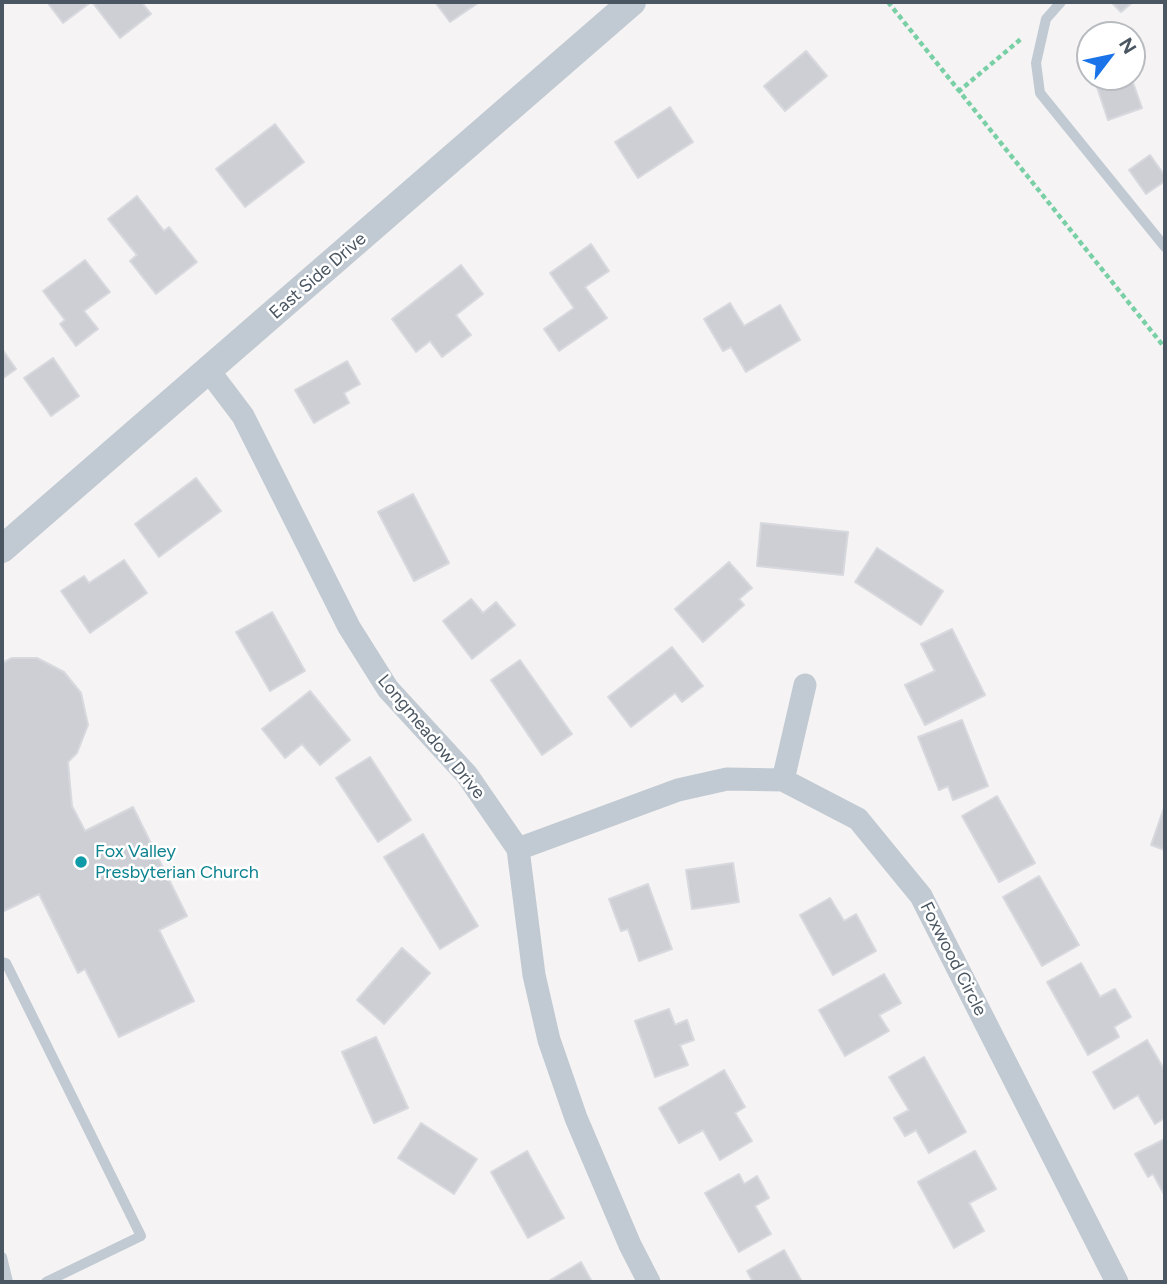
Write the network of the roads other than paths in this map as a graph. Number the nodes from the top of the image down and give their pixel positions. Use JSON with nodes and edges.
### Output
{"nodes":[{"id":1,"x":632,"y":2,"type":"edge"},
{"id":2,"x":1060,"y":2,"type":"edge"},
{"id":3,"x":1165,"y":247,"type":"edge"},
{"id":4,"x":209,"y":371,"type":"junction"},
{"id":5,"x":2,"y":549,"type":"edge"},
{"id":6,"x":805,"y":685,"type":"dead end"},
{"id":7,"x":783,"y":780,"type":"junction"},
{"id":8,"x":518,"y":849,"type":"junction"},
{"id":9,"x":2,"y":962,"type":"edge"},
{"id":10,"x":2,"y":1257,"type":"edge"},
{"id":11,"x":8,"y":1282,"type":"edge"},
{"id":12,"x":46,"y":1282,"type":"edge"},
{"id":13,"x":649,"y":1282,"type":"edge"},
{"id":14,"x":1117,"y":1282,"type":"edge"}],
"edges":[{"from":1,"to":4,"type":"street","name":"East Side Drive"},
{"from":2,"to":3,"type":"lane"},
{"from":4,"to":5,"type":"street","name":"East Side Drive"},
{"from":4,"to":8,"type":"street","name":"Longmeadow Drive"},
{"from":6,"to":7,"type":"street"},
{"from":7,"to":8,"type":"street","name":"Foxwood Circle"},
{"from":7,"to":14,"type":"street","name":"Foxwood Circle"},
{"from":8,"to":13,"type":"street","name":"Longmeadow Drive"},
{"from":9,"to":12,"type":"lane"},
{"from":10,"to":11,"type":"lane"}]}
